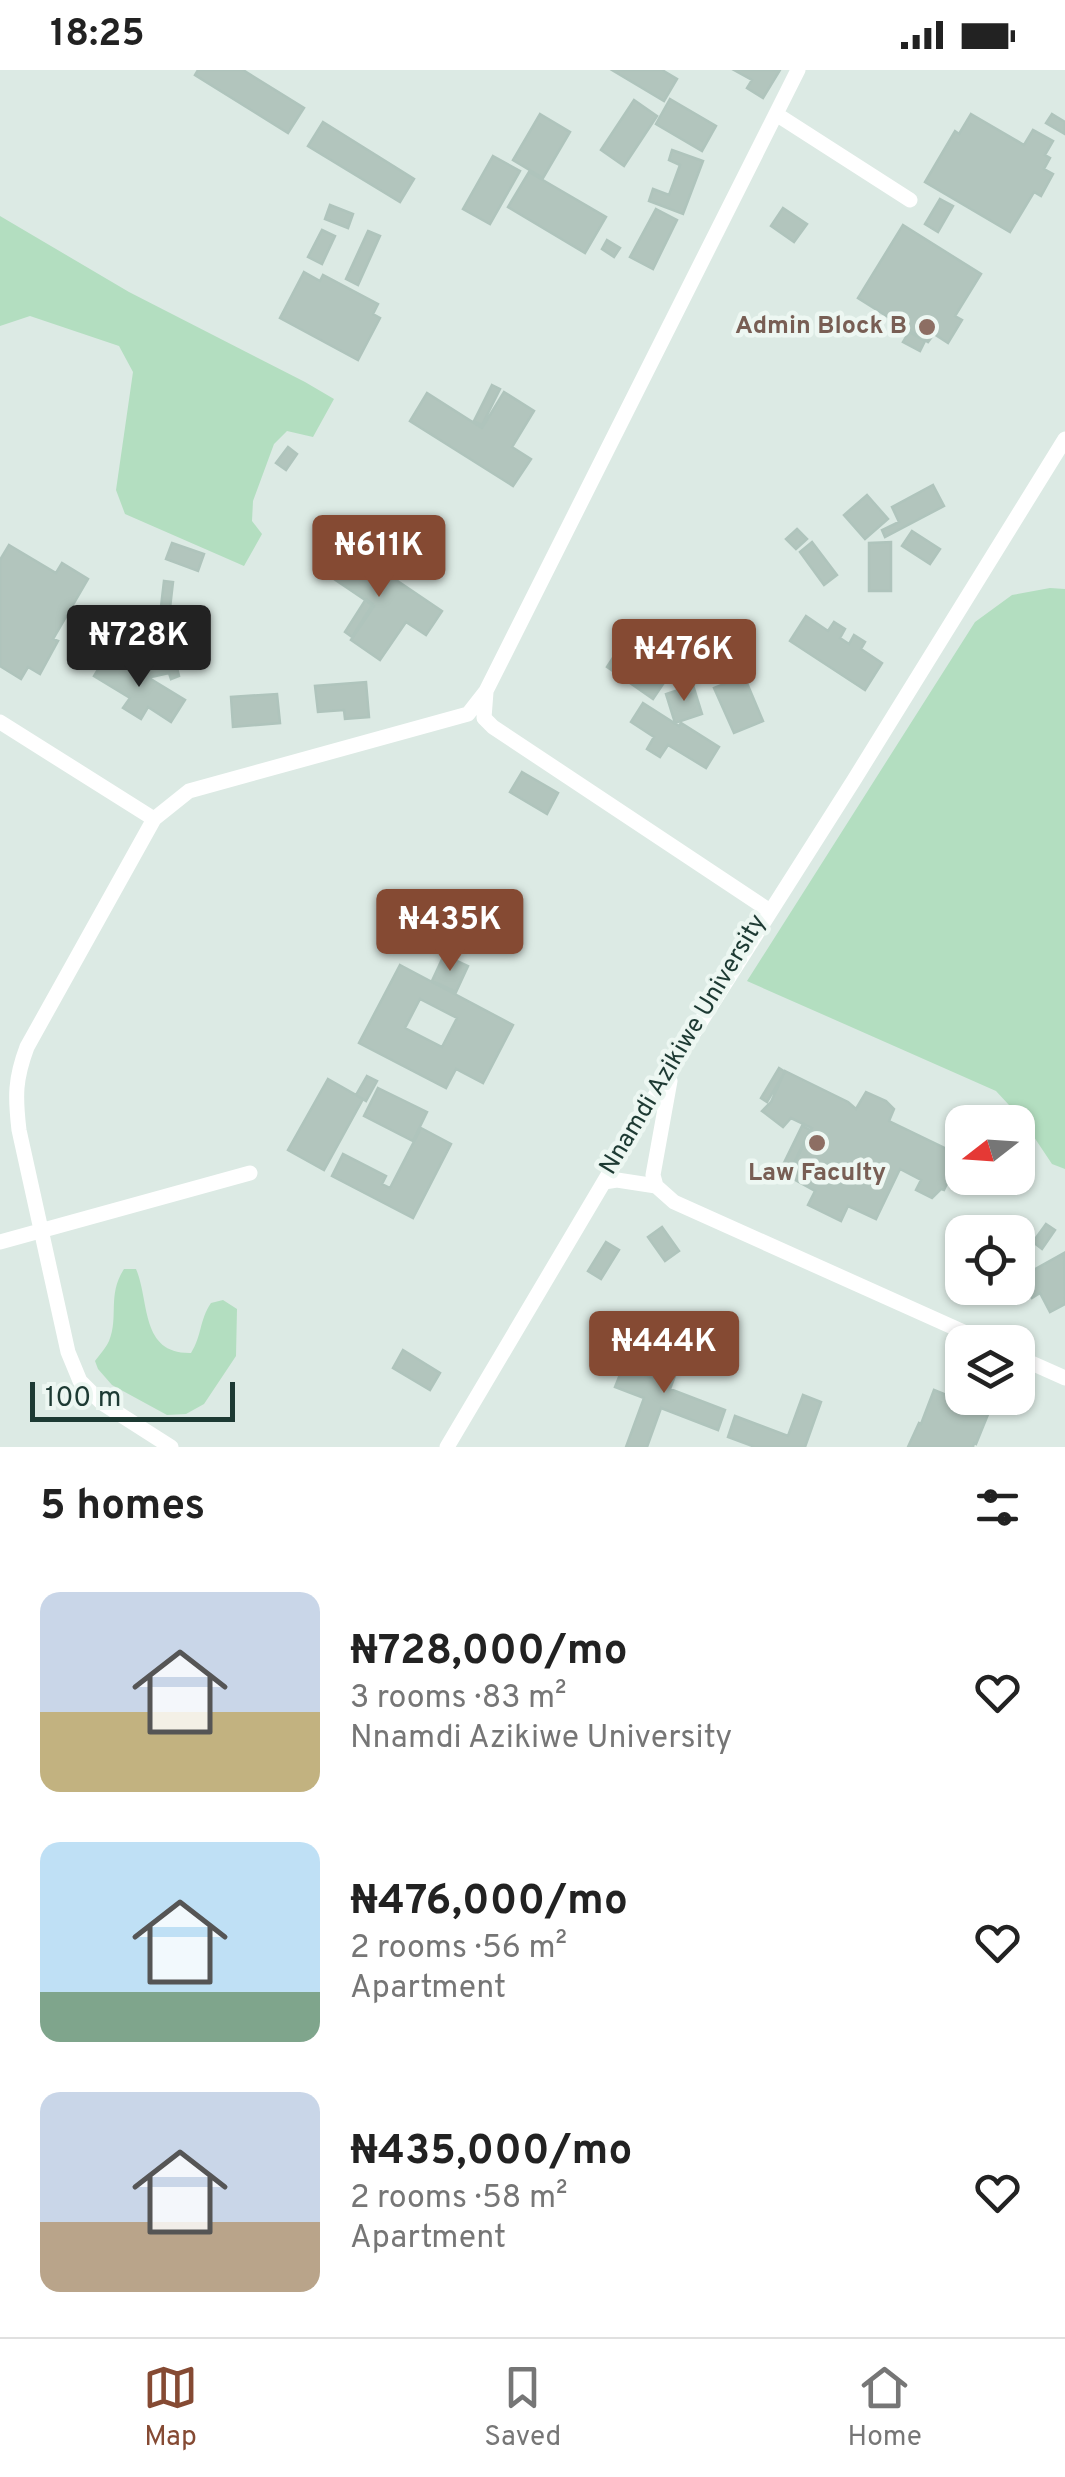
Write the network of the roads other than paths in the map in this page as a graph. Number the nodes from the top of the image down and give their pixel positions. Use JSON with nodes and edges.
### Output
{"nodes":[{"id":1,"x":798,"y":70,"type":"edge"},
{"id":2,"x":776,"y":114,"type":"junction"},
{"id":3,"x":910,"y":200,"type":"dead end"},
{"id":4,"x":1065,"y":438,"type":"edge"},
{"id":5,"x":476,"y":716,"type":"junction"},
{"id":6,"x":0,"y":722,"type":"edge"},
{"id":7,"x":154,"y":820,"type":"junction"},
{"id":8,"x":770,"y":911,"type":"junction"},
{"id":9,"x":672,"y":1067,"type":"junction"},
{"id":10,"x":250,"y":1173,"type":"dead end"},
{"id":11,"x":604,"y":1182,"type":"junction"},
{"id":12,"x":656,"y":1186,"type":"junction"},
{"id":13,"x":40,"y":1230,"type":"junction"},
{"id":14,"x":0,"y":1242,"type":"edge"},
{"id":15,"x":948,"y":1325,"type":"edge"},
{"id":16,"x":1035,"y":1364,"type":"edge"},
{"id":17,"x":1065,"y":1378,"type":"edge"},
{"id":18,"x":171,"y":1447,"type":"edge"},
{"id":19,"x":447,"y":1447,"type":"edge"}],
"edges":[{"from":1,"to":2,"type":"street"},
{"from":2,"to":3,"type":"street"},
{"from":2,"to":5,"type":"street"},
{"from":4,"to":8,"type":"street"},
{"from":5,"to":7,"type":"street"},
{"from":5,"to":8,"type":"street","name":"Nnamdi Azikiwe University"},
{"from":6,"to":7,"type":"street"},
{"from":7,"to":13,"type":"street"},
{"from":8,"to":9,"type":"street","name":"Nnamdi Azikiwe University"},
{"from":9,"to":11,"type":"street","name":"Nnamdi Azikiwe University"},
{"from":9,"to":12,"type":"street"},
{"from":10,"to":13,"type":"street"},
{"from":11,"to":12,"type":"street"},
{"from":11,"to":19,"type":"street","name":"Nnamdi Azikiwe University"},
{"from":12,"to":15,"type":"street"},
{"from":13,"to":14,"type":"street"},
{"from":13,"to":18,"type":"street"},
{"from":16,"to":17,"type":"street"}]}
